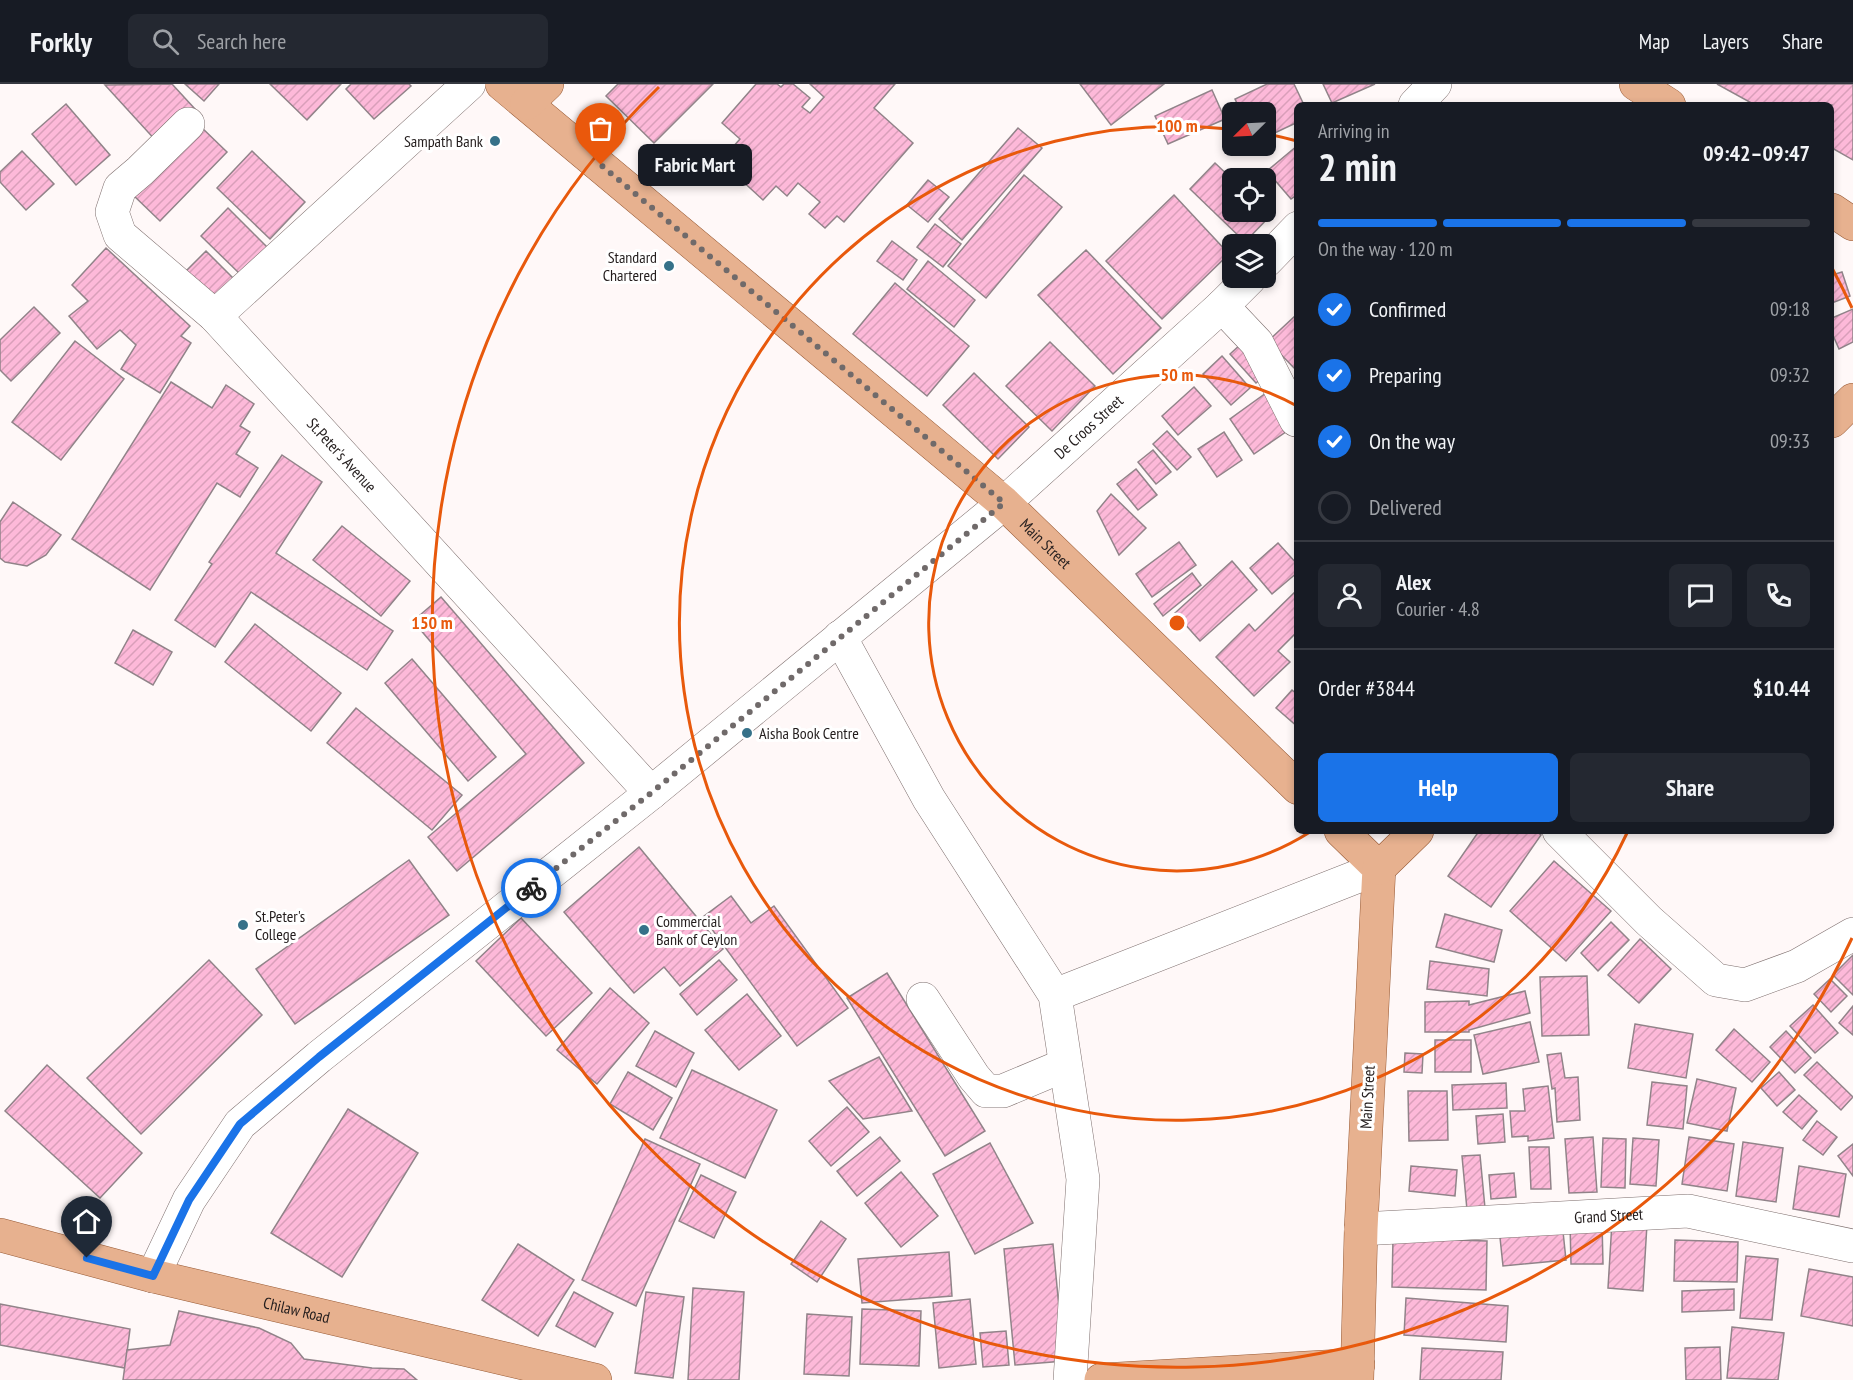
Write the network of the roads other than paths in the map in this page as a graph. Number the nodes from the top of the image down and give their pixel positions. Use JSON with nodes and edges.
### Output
{"nodes":[{"id":1,"x":469,"y":84,"type":"edge"},
{"id":2,"x":1435,"y":84,"type":"edge"},
{"id":3,"x":1636,"y":84,"type":"edge"},
{"id":4,"x":526,"y":90,"type":"edge"},
{"id":5,"x":1418,"y":102,"type":"edge"},
{"id":6,"x":1664,"y":102,"type":"edge"},
{"id":7,"x":188,"y":124,"type":"dead end"},
{"id":8,"x":1834,"y":211,"type":"edge"},
{"id":9,"x":1853,"y":224,"type":"edge"},
{"id":10,"x":1294,"y":232,"type":"edge"},
{"id":11,"x":1276,"y":251,"type":"edge"},
{"id":12,"x":1240,"y":288,"type":"edge"},
{"id":13,"x":1222,"y":306,"type":"junction"},
{"id":14,"x":215,"y":316,"type":"junction"},
{"id":15,"x":1853,"y":400,"type":"edge"},
{"id":16,"x":1294,"y":416,"type":"edge"},
{"id":17,"x":1834,"y":419,"type":"edge"},
{"id":18,"x":1004,"y":503,"type":"junction"},
{"id":19,"x":840,"y":637,"type":"junction"},
{"id":20,"x":1294,"y":784,"type":"edge"},
{"id":21,"x":651,"y":793,"type":"junction"},
{"id":22,"x":1344,"y":834,"type":"edge"},
{"id":23,"x":1414,"y":834,"type":"edge"},
{"id":24,"x":1562,"y":834,"type":"edge"},
{"id":25,"x":1379,"y":868,"type":"junction"},
{"id":26,"x":1853,"y":934,"type":"edge"},
{"id":27,"x":1055,"y":994,"type":"junction"},
{"id":28,"x":923,"y":999,"type":"dead end"},
{"id":29,"x":1065,"y":1065,"type":"junction"},
{"id":30,"x":1361,"y":1229,"type":"junction"},
{"id":31,"x":0,"y":1235,"type":"edge"},
{"id":32,"x":1853,"y":1246,"type":"edge"},
{"id":33,"x":153,"y":1276,"type":"junction"},
{"id":34,"x":1358,"y":1373,"type":"edge"},
{"id":35,"x":595,"y":1380,"type":"edge"},
{"id":36,"x":1070,"y":1380,"type":"edge"},
{"id":37,"x":1101,"y":1380,"type":"edge"}],
"edges":[{"from":1,"to":14,"type":"street"},
{"from":2,"to":5,"type":"street"},
{"from":3,"to":6,"type":"main road"},
{"from":4,"to":18,"type":"main road","name":"Main Street"},
{"from":7,"to":14,"type":"street","name":"St.Peter's Avenue"},
{"from":8,"to":9,"type":"main road"},
{"from":10,"to":11,"type":"street"},
{"from":12,"to":13,"type":"street","name":"De Croos Street"},
{"from":13,"to":16,"type":"street"},
{"from":13,"to":18,"type":"street","name":"De Croos Street"},
{"from":14,"to":21,"type":"street","name":"St.Peter's Avenue"},
{"from":15,"to":17,"type":"main road"},
{"from":18,"to":19,"type":"street","name":"De Croos Street"},
{"from":18,"to":20,"type":"main road","name":"Main Street"},
{"from":19,"to":21,"type":"street","name":"De Croos Street"},
{"from":19,"to":27,"type":"street"},
{"from":21,"to":33,"type":"street","name":"De Croos Street"},
{"from":22,"to":25,"type":"main road"},
{"from":23,"to":25,"type":"main road"},
{"from":24,"to":26,"type":"street"},
{"from":25,"to":27,"type":"street"},
{"from":25,"to":30,"type":"main road","name":"Main Street"},
{"from":27,"to":29,"type":"street"},
{"from":28,"to":29,"type":"street"},
{"from":29,"to":36,"type":"street"},
{"from":30,"to":32,"type":"street","name":"Grand Street"},
{"from":30,"to":34,"type":"main road","name":"Main Street"},
{"from":31,"to":33,"type":"main road","name":"Chilaw Road"},
{"from":33,"to":35,"type":"main road","name":"Chilaw Road"},
{"from":34,"to":37,"type":"main road"}]}
